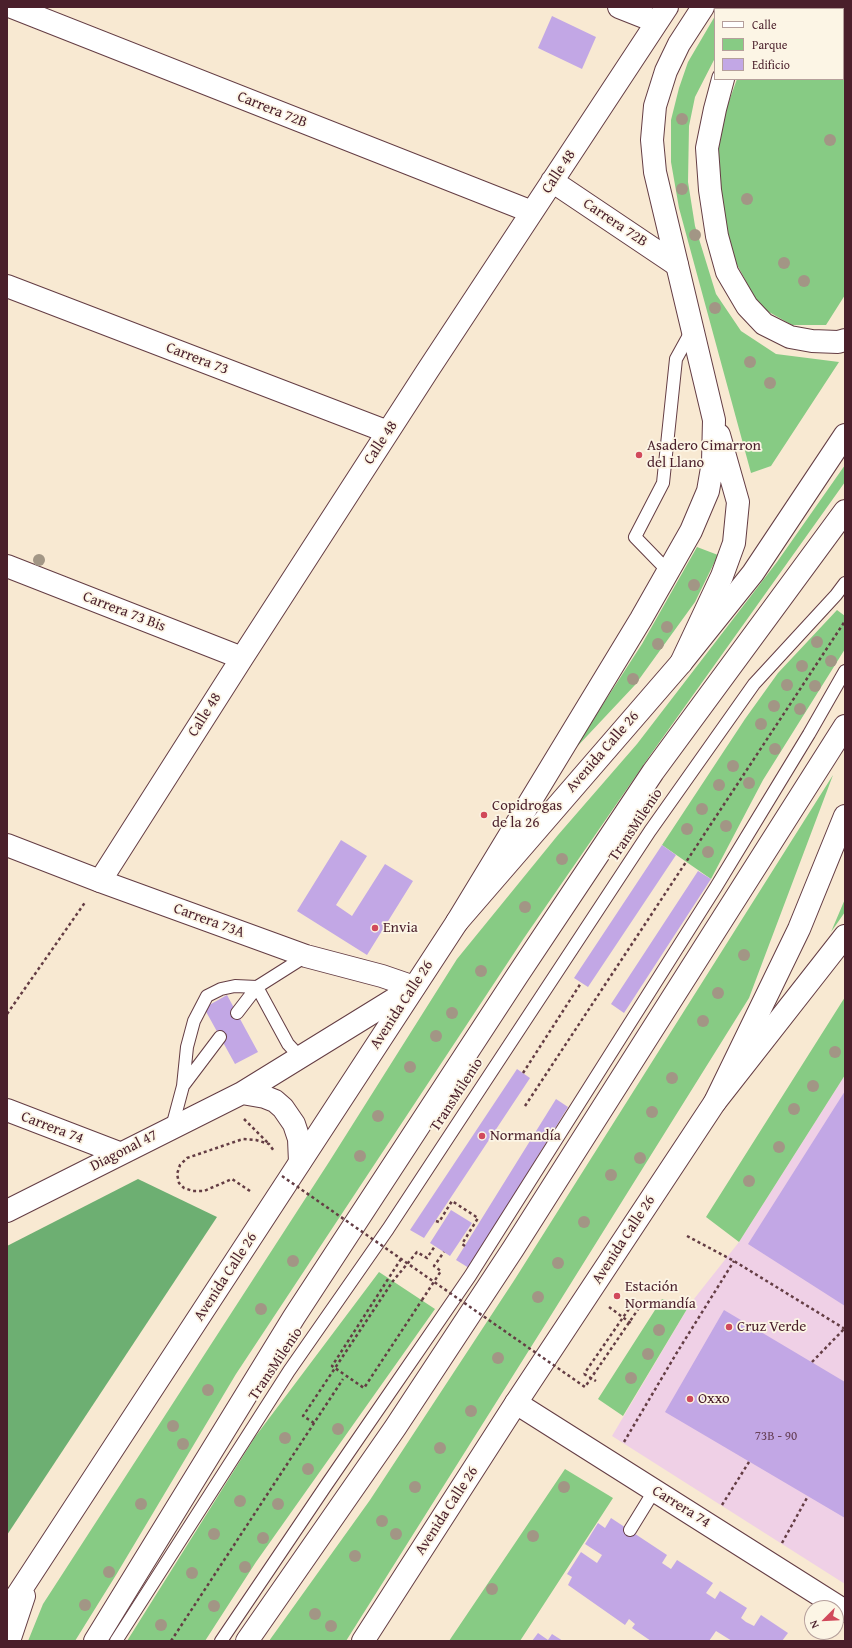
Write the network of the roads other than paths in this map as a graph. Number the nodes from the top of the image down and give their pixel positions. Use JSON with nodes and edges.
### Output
{"nodes":[{"id":1,"x":12,"y":7,"type":"edge"},
{"id":2,"x":619,"y":7,"type":"edge"},
{"id":3,"x":703,"y":7,"type":"edge"},
{"id":4,"x":662,"y":14,"type":"edge"},
{"id":5,"x":723,"y":80,"type":"edge"},
{"id":6,"x":552,"y":181,"type":"junction"},
{"id":7,"x":532,"y":212,"type":"junction"},
{"id":8,"x":677,"y":265,"type":"junction"},
{"id":9,"x":7,"y":286,"type":"edge"},
{"id":10,"x":692,"y":329,"type":"junction"},
{"id":11,"x":845,"y":340,"type":"edge"},
{"id":12,"x":714,"y":420,"type":"junction"},
{"id":13,"x":388,"y":432,"type":"junction"},
{"id":14,"x":845,"y":435,"type":"edge"},
{"id":15,"x":845,"y":511,"type":"edge"},
{"id":16,"x":7,"y":566,"type":"edge"},
{"id":17,"x":668,"y":571,"type":"junction"},
{"id":18,"x":845,"y":583,"type":"edge"},
{"id":19,"x":242,"y":658,"type":"junction"},
{"id":20,"x":681,"y":662,"type":"junction"},
{"id":21,"x":845,"y":671,"type":"edge"},
{"id":22,"x":845,"y":726,"type":"edge"},
{"id":23,"x":845,"y":816,"type":"edge"},
{"id":24,"x":7,"y":845,"type":"edge"},
{"id":25,"x":100,"y":881,"type":"junction"},
{"id":26,"x":457,"y":922,"type":"junction"},
{"id":27,"x":845,"y":936,"type":"edge"},
{"id":28,"x":306,"y":956,"type":"junction"},
{"id":29,"x":258,"y":987,"type":"junction"},
{"id":30,"x":414,"y":987,"type":"junction"},
{"id":31,"x":237,"y":1013,"type":"dead end"},
{"id":32,"x":220,"y":1037,"type":"dead end"},
{"id":33,"x":300,"y":1057,"type":"junction"},
{"id":34,"x":183,"y":1086,"type":"junction"},
{"id":35,"x":234,"y":1097,"type":"junction"},
{"id":36,"x":715,"y":1102,"type":"junction"},
{"id":37,"x":7,"y":1110,"type":"edge"},
{"id":38,"x":172,"y":1127,"type":"junction"},
{"id":39,"x":119,"y":1153,"type":"junction"},
{"id":40,"x":291,"y":1166,"type":"junction"},
{"id":41,"x":7,"y":1211,"type":"edge"},
{"id":42,"x":516,"y":1403,"type":"junction"},
{"id":43,"x":654,"y":1491,"type":"junction"},
{"id":44,"x":630,"y":1530,"type":"dead end"},
{"id":45,"x":30,"y":1576,"type":"junction"},
{"id":46,"x":7,"y":1611,"type":"edge"},
{"id":47,"x":845,"y":1611,"type":"edge"},
{"id":48,"x":9,"y":1641,"type":"edge"},
{"id":49,"x":95,"y":1641,"type":"edge"},
{"id":50,"x":116,"y":1641,"type":"edge"},
{"id":51,"x":221,"y":1641,"type":"edge"},
{"id":52,"x":247,"y":1641,"type":"edge"},
{"id":53,"x":363,"y":1641,"type":"edge"}],
"edges":[{"from":1,"to":7,"type":"main road","name":"Carrera 72B"},
{"from":2,"to":4,"type":"main road"},
{"from":3,"to":8,"type":"main road"},
{"from":4,"to":6,"type":"main road","name":"Calle 48"},
{"from":5,"to":11,"type":"main road"},
{"from":6,"to":7,"type":"main road","name":"Calle 48"},
{"from":6,"to":8,"type":"main road","name":"Carrera 72B"},
{"from":7,"to":13,"type":"main road","name":"Calle 48"},
{"from":8,"to":10,"type":"main road"},
{"from":9,"to":13,"type":"main road","name":"Carrera 73"},
{"from":10,"to":12,"type":"main road"},
{"from":10,"to":17,"type":"lane"},
{"from":12,"to":17,"type":"main road"},
{"from":12,"to":20,"type":"main road"},
{"from":13,"to":19,"type":"main road","name":"Calle 48"},
{"from":14,"to":20,"type":"main road","name":"Avenida Calle 26"},
{"from":15,"to":49,"type":"main road"},
{"from":16,"to":19,"type":"main road","name":"Carrera 73 Bis"},
{"from":17,"to":26,"type":"main road"},
{"from":18,"to":50,"type":"lane","name":"TransMilenio"},
{"from":19,"to":25,"type":"main road","name":"Calle 48"},
{"from":20,"to":26,"type":"main road","name":"Avenida Calle 26"},
{"from":21,"to":51,"type":"lane"},
{"from":22,"to":52,"type":"main road"},
{"from":23,"to":36,"type":"main road","name":"Avenida Calle 26"},
{"from":24,"to":25,"type":"main road","name":"Carrera 73A"},
{"from":25,"to":28,"type":"main road","name":"Carrera 73A"},
{"from":26,"to":30,"type":"main road","name":"Avenida Calle 26"},
{"from":27,"to":36,"type":"main road"},
{"from":28,"to":29,"type":"lane"},
{"from":28,"to":30,"type":"main road","name":"Carrera 73A"},
{"from":29,"to":31,"type":"lane"},
{"from":29,"to":33,"type":"lane"},
{"from":29,"to":34,"type":"lane"},
{"from":30,"to":33,"type":"main road","name":"Diagonal 47"},
{"from":30,"to":40,"type":"main road","name":"Avenida Calle 26"},
{"from":32,"to":34,"type":"lane"},
{"from":33,"to":35,"type":"main road","name":"Diagonal 47"},
{"from":34,"to":38,"type":"lane"},
{"from":35,"to":38,"type":"main road","name":"Diagonal 47"},
{"from":35,"to":40,"type":"main road"},
{"from":36,"to":42,"type":"main road","name":"Avenida Calle 26"},
{"from":37,"to":39,"type":"main road","name":"Carrera 74"},
{"from":38,"to":39,"type":"main road","name":"Diagonal 47"},
{"from":39,"to":41,"type":"main road","name":"Diagonal 47"},
{"from":40,"to":45,"type":"main road","name":"Avenida Calle 26"},
{"from":42,"to":43,"type":"main road","name":"Carrera 74"},
{"from":42,"to":53,"type":"main road","name":"Avenida Calle 26"},
{"from":43,"to":44,"type":"lane"},
{"from":43,"to":47,"type":"main road","name":"Carrera 74"},
{"from":45,"to":46,"type":"main road","name":"Avenida Calle 26"},
{"from":45,"to":48,"type":"main road"}]}
